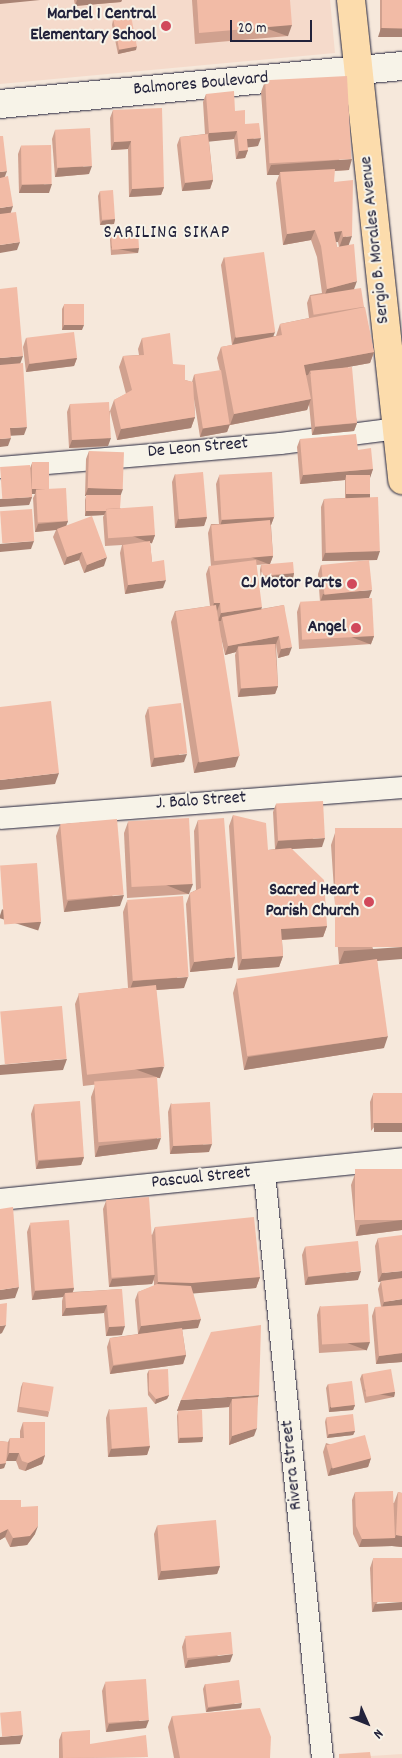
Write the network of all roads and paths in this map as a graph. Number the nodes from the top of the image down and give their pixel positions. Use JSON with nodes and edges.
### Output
{"nodes":[{"id":1,"x":350,"y":0,"type":"edge"},
{"id":2,"x":402,"y":66,"type":"edge"},
{"id":3,"x":357,"y":70,"type":"junction"},
{"id":4,"x":0,"y":104,"type":"edge"},
{"id":5,"x":396,"y":428,"type":"junction"},
{"id":6,"x":0,"y":468,"type":"edge"},
{"id":7,"x":402,"y":480,"type":"edge"},
{"id":8,"x":402,"y":787,"type":"edge"},
{"id":9,"x":0,"y":818,"type":"edge"},
{"id":10,"x":402,"y":1158,"type":"edge"},
{"id":11,"x":264,"y":1173,"type":"junction"},
{"id":12,"x":0,"y":1199,"type":"edge"},
{"id":13,"x":322,"y":1758,"type":"edge"}],
"edges":[{"from":1,"to":3,"type":"main road","name":"Sergio B. Morales Avenue"},
{"from":2,"to":3,"type":"main road","name":"Balmores Boulevard"},
{"from":3,"to":4,"type":"main road","name":"Balmores Boulevard"},
{"from":3,"to":5,"type":"main road","name":"Sergio B. Morales Avenue"},
{"from":5,"to":6,"type":"street","name":"De Leon Street"},
{"from":5,"to":7,"type":"main road","name":"Sergio B. Morales Avenue"},
{"from":8,"to":9,"type":"street","name":"J. Balo Street"},
{"from":10,"to":11,"type":"street","name":"Pascual Street"},
{"from":11,"to":12,"type":"street","name":"Pascual Street"},
{"from":11,"to":13,"type":"street","name":"Rivera Street"}]}
